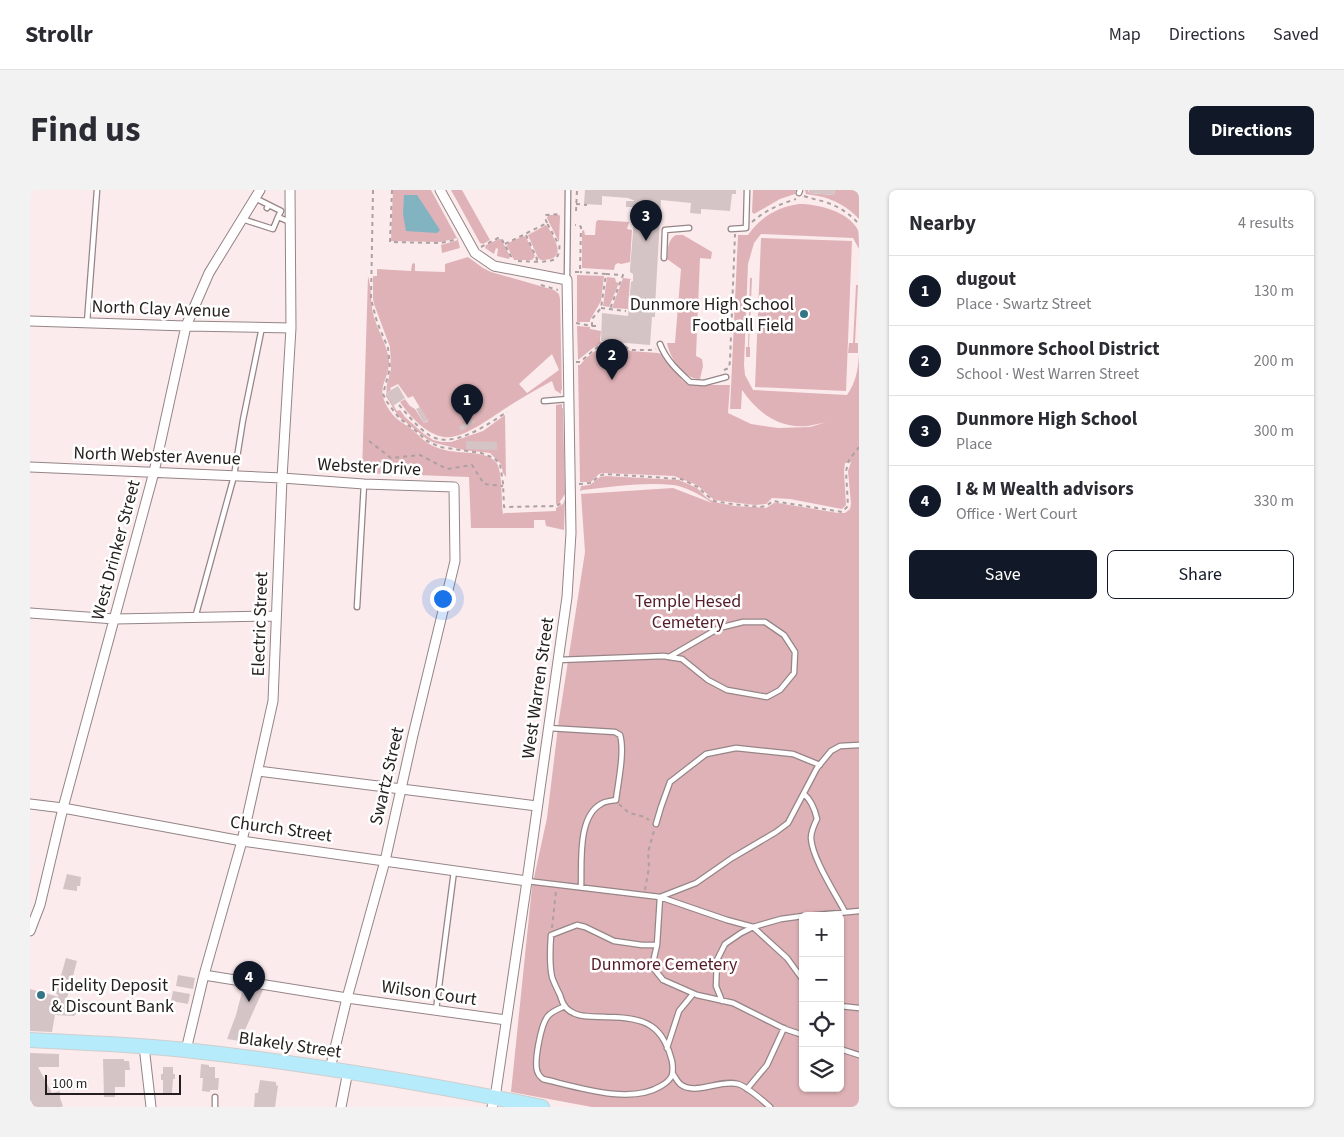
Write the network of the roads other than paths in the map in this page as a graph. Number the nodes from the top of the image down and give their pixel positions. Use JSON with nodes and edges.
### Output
{"nodes":[{"id":1,"x":98,"y":190,"type":"edge"},
{"id":2,"x":290,"y":190,"type":"edge"},
{"id":3,"x":440,"y":190,"type":"edge"},
{"id":4,"x":568,"y":190,"type":"edge"},
{"id":5,"x":747,"y":190,"type":"edge"},
{"id":6,"x":257,"y":194,"type":"edge"},
{"id":7,"x":260,"y":217,"type":"dead end"},
{"id":8,"x":278,"y":217,"type":"junction"},
{"id":9,"x":242,"y":218,"type":"junction"},
{"id":10,"x":290,"y":222,"type":"junction"},
{"id":11,"x":257,"y":223,"type":"junction"},
{"id":12,"x":689,"y":228,"type":"dead end"},
{"id":13,"x":731,"y":229,"type":"dead end"},
{"id":14,"x":664,"y":258,"type":"dead end"},
{"id":15,"x":567,"y":280,"type":"junction"},
{"id":16,"x":30,"y":321,"type":"edge"},
{"id":17,"x":87,"y":323,"type":"junction"},
{"id":18,"x":186,"y":326,"type":"junction"},
{"id":19,"x":262,"y":327,"type":"junction"},
{"id":20,"x":291,"y":328,"type":"junction"},
{"id":21,"x":660,"y":344,"type":"road end"},
{"id":22,"x":726,"y":377,"type":"dead end"},
{"id":23,"x":570,"y":399,"type":"junction"},
{"id":24,"x":544,"y":401,"type":"dead end"},
{"id":25,"x":30,"y":467,"type":"edge"},
{"id":26,"x":154,"y":472,"type":"junction"},
{"id":27,"x":234,"y":476,"type":"junction"},
{"id":28,"x":282,"y":478,"type":"junction"},
{"id":29,"x":364,"y":484,"type":"junction"},
{"id":30,"x":454,"y":487,"type":"joint"},
{"id":31,"x":357,"y":607,"type":"dead end"},
{"id":32,"x":30,"y":613,"type":"edge"},
{"id":33,"x":276,"y":616,"type":"junction"},
{"id":34,"x":195,"y":618,"type":"junction"},
{"id":35,"x":115,"y":619,"type":"junction"},
{"id":36,"x":669,"y":657,"type":"junction"},
{"id":37,"x":558,"y":660,"type":"junction"},
{"id":38,"x":548,"y":728,"type":"junction"},
{"id":39,"x":859,"y":745,"type":"edge"},
{"id":40,"x":820,"y":765,"type":"junction"},
{"id":41,"x":258,"y":770,"type":"junction"},
{"id":42,"x":401,"y":788,"type":"junction"},
{"id":43,"x":804,"y":794,"type":"junction"},
{"id":44,"x":30,"y":804,"type":"edge"},
{"id":45,"x":537,"y":806,"type":"junction"},
{"id":46,"x":63,"y":808,"type":"junction"},
{"id":47,"x":656,"y":824,"type":"road end"},
{"id":48,"x":242,"y":841,"type":"junction"},
{"id":49,"x":385,"y":861,"type":"junction"},
{"id":50,"x":454,"y":871,"type":"junction"},
{"id":51,"x":527,"y":881,"type":"junction"},
{"id":52,"x":580,"y":888,"type":"junction"},
{"id":53,"x":660,"y":897,"type":"junction"},
{"id":54,"x":30,"y":903,"type":"edge"},
{"id":55,"x":40,"y":905,"type":"junction"},
{"id":56,"x":859,"y":911,"type":"edge"},
{"id":57,"x":845,"y":912,"type":"joint"},
{"id":58,"x":799,"y":917,"type":"edge"},
{"id":59,"x":753,"y":927,"type":"junction"},
{"id":60,"x":30,"y":931,"type":"edge"},
{"id":61,"x":657,"y":945,"type":"junction"},
{"id":62,"x":799,"y":974,"type":"edge"},
{"id":63,"x":204,"y":975,"type":"junction"},
{"id":64,"x":693,"y":994,"type":"junction"},
{"id":65,"x":347,"y":998,"type":"junction"},
{"id":66,"x":722,"y":1001,"type":"junction"},
{"id":67,"x":565,"y":1006,"type":"junction"},
{"id":68,"x":844,"y":1006,"type":"edge"},
{"id":69,"x":859,"y":1008,"type":"edge"},
{"id":70,"x":436,"y":1010,"type":"junction"},
{"id":71,"x":506,"y":1020,"type":"junction"},
{"id":72,"x":784,"y":1028,"type":"junction"},
{"id":73,"x":799,"y":1034,"type":"edge"},
{"id":74,"x":30,"y":1040,"type":"edge"},
{"id":75,"x":144,"y":1046,"type":"junction"},
{"id":76,"x":667,"y":1048,"type":"junction"},
{"id":77,"x":186,"y":1050,"type":"junction"},
{"id":78,"x":844,"y":1050,"type":"edge"},
{"id":79,"x":859,"y":1055,"type":"edge"},
{"id":80,"x":330,"y":1069,"type":"junction"},
{"id":81,"x":348,"y":1071,"type":"junction"},
{"id":82,"x":673,"y":1074,"type":"junction"},
{"id":83,"x":747,"y":1089,"type":"junction"},
{"id":84,"x":215,"y":1097,"type":"dead end"},
{"id":85,"x":493,"y":1102,"type":"edge"},
{"id":86,"x":151,"y":1107,"type":"edge"},
{"id":87,"x":215,"y":1107,"type":"edge"},
{"id":88,"x":341,"y":1107,"type":"edge"},
{"id":89,"x":542,"y":1107,"type":"edge"},
{"id":90,"x":770,"y":1107,"type":"edge"}],
"edges":[{"from":1,"to":17,"type":"lane"},
{"from":2,"to":10,"type":"street","name":"Electric Street"},
{"from":3,"to":15,"type":"street"},
{"from":4,"to":15,"type":"lane"},
{"from":5,"to":13,"type":"lane"},
{"from":6,"to":8,"type":"lane"},
{"from":6,"to":9,"type":"street","name":"West Drinker Street"},
{"from":7,"to":11,"type":"lane"},
{"from":8,"to":10,"type":"lane"},
{"from":8,"to":11,"type":"lane"},
{"from":9,"to":11,"type":"lane"},
{"from":9,"to":18,"type":"street","name":"West Drinker Street"},
{"from":10,"to":20,"type":"street","name":"Electric Street"},
{"from":12,"to":14,"type":"lane"},
{"from":15,"to":23,"type":"street","name":"West Warren Street"},
{"from":16,"to":17,"type":"street","name":"North Clay Avenue"},
{"from":17,"to":18,"type":"street","name":"North Clay Avenue"},
{"from":18,"to":19,"type":"street","name":"North Clay Avenue"},
{"from":18,"to":26,"type":"street","name":"West Drinker Street"},
{"from":19,"to":20,"type":"street","name":"North Clay Avenue"},
{"from":19,"to":27,"type":"lane"},
{"from":20,"to":28,"type":"street","name":"Electric Street"},
{"from":21,"to":22,"type":"lane"},
{"from":23,"to":24,"type":"lane"},
{"from":23,"to":37,"type":"street","name":"West Warren Street"},
{"from":25,"to":26,"type":"street","name":"North Webster Avenue"},
{"from":26,"to":27,"type":"street","name":"North Webster Avenue"},
{"from":26,"to":35,"type":"street","name":"West Drinker Street"},
{"from":27,"to":28,"type":"street","name":"North Webster Avenue"},
{"from":27,"to":34,"type":"lane"},
{"from":28,"to":29,"type":"street","name":"Webster Drive"},
{"from":28,"to":33,"type":"street","name":"Electric Street"},
{"from":29,"to":30,"type":"street","name":"Webster Drive"},
{"from":29,"to":31,"type":"lane"},
{"from":30,"to":42,"type":"street","name":"Swartz Street"},
{"from":32,"to":35,"type":"street"},
{"from":33,"to":34,"type":"street"},
{"from":33,"to":41,"type":"street","name":"Electric Street"},
{"from":34,"to":35,"type":"street"},
{"from":35,"to":46,"type":"street","name":"West Drinker Street"},
{"from":36,"to":36,"type":"lane"},
{"from":36,"to":37,"type":"lane"},
{"from":37,"to":38,"type":"street","name":"West Warren Street"},
{"from":38,"to":45,"type":"street","name":"West Warren Street"},
{"from":38,"to":52,"type":"lane"},
{"from":39,"to":40,"type":"lane"},
{"from":40,"to":43,"type":"lane"},
{"from":40,"to":47,"type":"lane"},
{"from":41,"to":42,"type":"street"},
{"from":41,"to":48,"type":"street","name":"Electric Street"},
{"from":42,"to":45,"type":"street"},
{"from":42,"to":49,"type":"street","name":"Swartz Street"},
{"from":43,"to":53,"type":"lane"},
{"from":43,"to":57,"type":"lane"},
{"from":44,"to":46,"type":"street","name":"Church Street"},
{"from":45,"to":51,"type":"street","name":"West Warren Street"},
{"from":46,"to":48,"type":"street","name":"Church Street"},
{"from":46,"to":55,"type":"street","name":"West Drinker Street"},
{"from":48,"to":49,"type":"street","name":"Church Street"},
{"from":48,"to":63,"type":"street","name":"Electric Street"},
{"from":49,"to":50,"type":"street","name":"Church Street"},
{"from":49,"to":65,"type":"street","name":"Swartz Street"},
{"from":50,"to":51,"type":"street","name":"Church Street"},
{"from":50,"to":70,"type":"lane"},
{"from":51,"to":52,"type":"lane"},
{"from":51,"to":71,"type":"street","name":"West Warren Street"},
{"from":52,"to":53,"type":"lane"},
{"from":53,"to":59,"type":"lane"},
{"from":53,"to":61,"type":"lane"},
{"from":54,"to":55,"type":"street"},
{"from":55,"to":60,"type":"street","name":"West Drinker Street"},
{"from":56,"to":57,"type":"lane"},
{"from":58,"to":59,"type":"lane"},
{"from":59,"to":62,"type":"lane"},
{"from":59,"to":66,"type":"lane"},
{"from":61,"to":64,"type":"lane"},
{"from":61,"to":67,"type":"lane"},
{"from":63,"to":65,"type":"street","name":"Wilson Court"},
{"from":63,"to":77,"type":"street","name":"Electric Street"},
{"from":64,"to":66,"type":"lane"},
{"from":64,"to":76,"type":"lane"},
{"from":65,"to":70,"type":"street","name":"Wilson Court"},
{"from":65,"to":80,"type":"street","name":"Swartz Street"},
{"from":66,"to":72,"type":"lane"},
{"from":67,"to":76,"type":"lane"},
{"from":67,"to":82,"type":"lane"},
{"from":68,"to":69,"type":"lane"},
{"from":70,"to":71,"type":"street","name":"Wilson Court"},
{"from":71,"to":85,"type":"street","name":"West Warren Street"},
{"from":72,"to":73,"type":"lane"},
{"from":72,"to":83,"type":"lane"},
{"from":74,"to":75,"type":"main road","name":"Blakely Street"},
{"from":75,"to":77,"type":"main road","name":"Blakely Street"},
{"from":75,"to":86,"type":"street"},
{"from":76,"to":82,"type":"lane"},
{"from":77,"to":80,"type":"main road","name":"Blakely Street"},
{"from":78,"to":79,"type":"lane"},
{"from":80,"to":81,"type":"main road","name":"Blakely Street"},
{"from":81,"to":85,"type":"main road","name":"Blakely Street"},
{"from":81,"to":88,"type":"street"},
{"from":82,"to":83,"type":"lane"},
{"from":83,"to":90,"type":"lane"},
{"from":84,"to":87,"type":"lane"},
{"from":85,"to":89,"type":"main road","name":"Blakely Street"}]}
